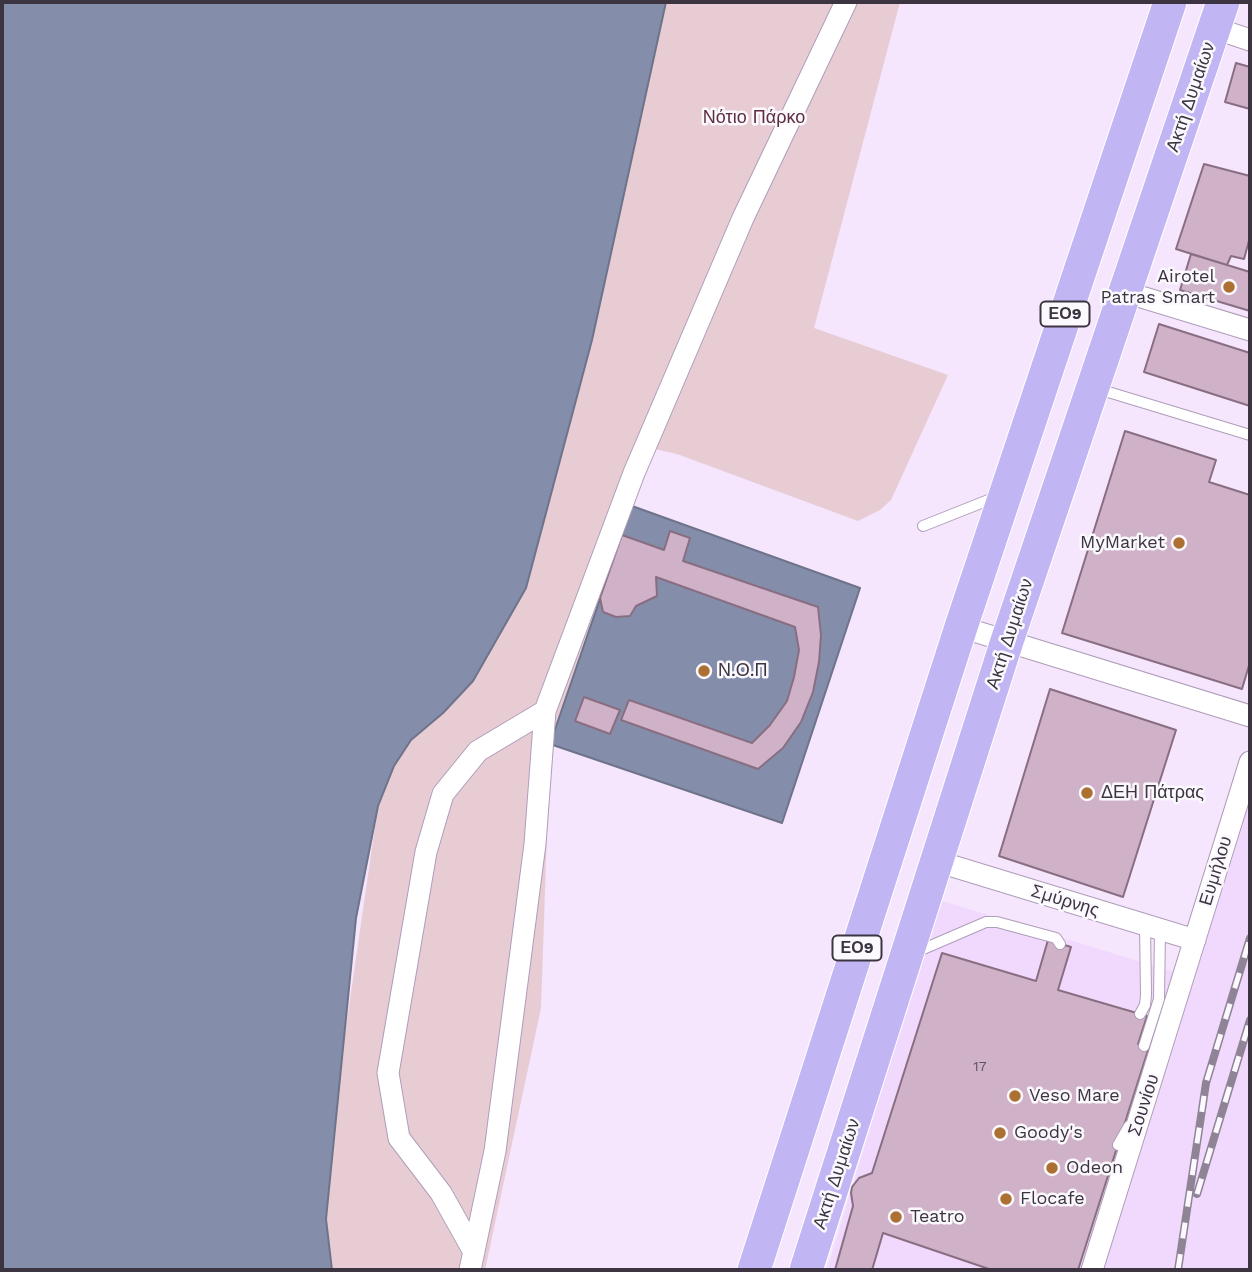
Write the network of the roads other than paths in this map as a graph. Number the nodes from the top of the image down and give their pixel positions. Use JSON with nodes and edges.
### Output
{"nodes":[{"id":1,"x":846,"y":2,"type":"edge"},
{"id":2,"x":1170,"y":2,"type":"edge"},
{"id":3,"x":1219,"y":15,"type":"edge"},
{"id":4,"x":1250,"y":40,"type":"edge"},
{"id":5,"x":1125,"y":292,"type":"junction"},
{"id":6,"x":1250,"y":330,"type":"edge"},
{"id":7,"x":1093,"y":388,"type":"junction"},
{"id":8,"x":1250,"y":435,"type":"edge"},
{"id":9,"x":1005,"y":494,"type":"junction"},
{"id":10,"x":923,"y":526,"type":"dead end"},
{"id":11,"x":961,"y":627,"type":"junction"},
{"id":12,"x":1007,"y":641,"type":"junction"},
{"id":13,"x":545,"y":711,"type":"junction"},
{"id":14,"x":1250,"y":716,"type":"edge"},
{"id":15,"x":1250,"y":762,"type":"edge"},
{"id":16,"x":936,"y":862,"type":"junction"},
{"id":17,"x":1152,"y":928,"type":"junction"},
{"id":18,"x":1195,"y":940,"type":"junction"},
{"id":19,"x":1060,"y":944,"type":"dead end"},
{"id":20,"x":905,"y":957,"type":"junction"},
{"id":21,"x":1140,"y":1014,"type":"dead end"},
{"id":22,"x":1144,"y":1046,"type":"dead end"},
{"id":23,"x":1142,"y":1111,"type":"junction"},
{"id":24,"x":1118,"y":1144,"type":"dead end"},
{"id":25,"x":472,"y":1261,"type":"edge"},
{"id":26,"x":754,"y":1270,"type":"edge"},
{"id":27,"x":806,"y":1270,"type":"edge"},
{"id":28,"x":1092,"y":1270,"type":"edge"}],
"edges":[{"from":1,"to":13,"type":"street"},
{"from":2,"to":9,"type":"main road","number":"ΕΟ9"},
{"from":3,"to":4,"type":"street"},
{"from":3,"to":5,"type":"main road","name":"Ακτή Δυμαίων","number":"ΕΟ9"},
{"from":5,"to":6,"type":"street"},
{"from":5,"to":7,"type":"main road","name":"Ακτή Δυμαίων","number":"ΕΟ9"},
{"from":7,"to":8,"type":"lane"},
{"from":7,"to":12,"type":"main road","name":"Ακτή Δυμαίων","number":"ΕΟ9"},
{"from":9,"to":10,"type":"lane"},
{"from":9,"to":11,"type":"main road","number":"ΕΟ9"},
{"from":11,"to":12,"type":"street"},
{"from":11,"to":26,"type":"main road","number":"ΕΟ9"},
{"from":12,"to":14,"type":"street"},
{"from":12,"to":16,"type":"main road","name":"Ακτή Δυμαίων","number":"ΕΟ9"},
{"from":13,"to":25,"type":"street"},
{"from":13,"to":25,"type":"street"},
{"from":15,"to":18,"type":"street","name":"Ευμήλου"},
{"from":16,"to":17,"type":"street","name":"Σμύρνης"},
{"from":16,"to":20,"type":"main road","name":"Ακτή Δυμαίων","number":"ΕΟ9"},
{"from":17,"to":18,"type":"street","name":"Σμύρνης"},
{"from":17,"to":21,"type":"lane"},
{"from":17,"to":22,"type":"lane"},
{"from":18,"to":23,"type":"street","name":"Σουνίου"},
{"from":19,"to":20,"type":"lane"},
{"from":20,"to":27,"type":"main road","name":"Ακτή Δυμαίων","number":"ΕΟ9"},
{"from":23,"to":24,"type":"lane"},
{"from":23,"to":28,"type":"street","name":"Σουνίου"}]}
